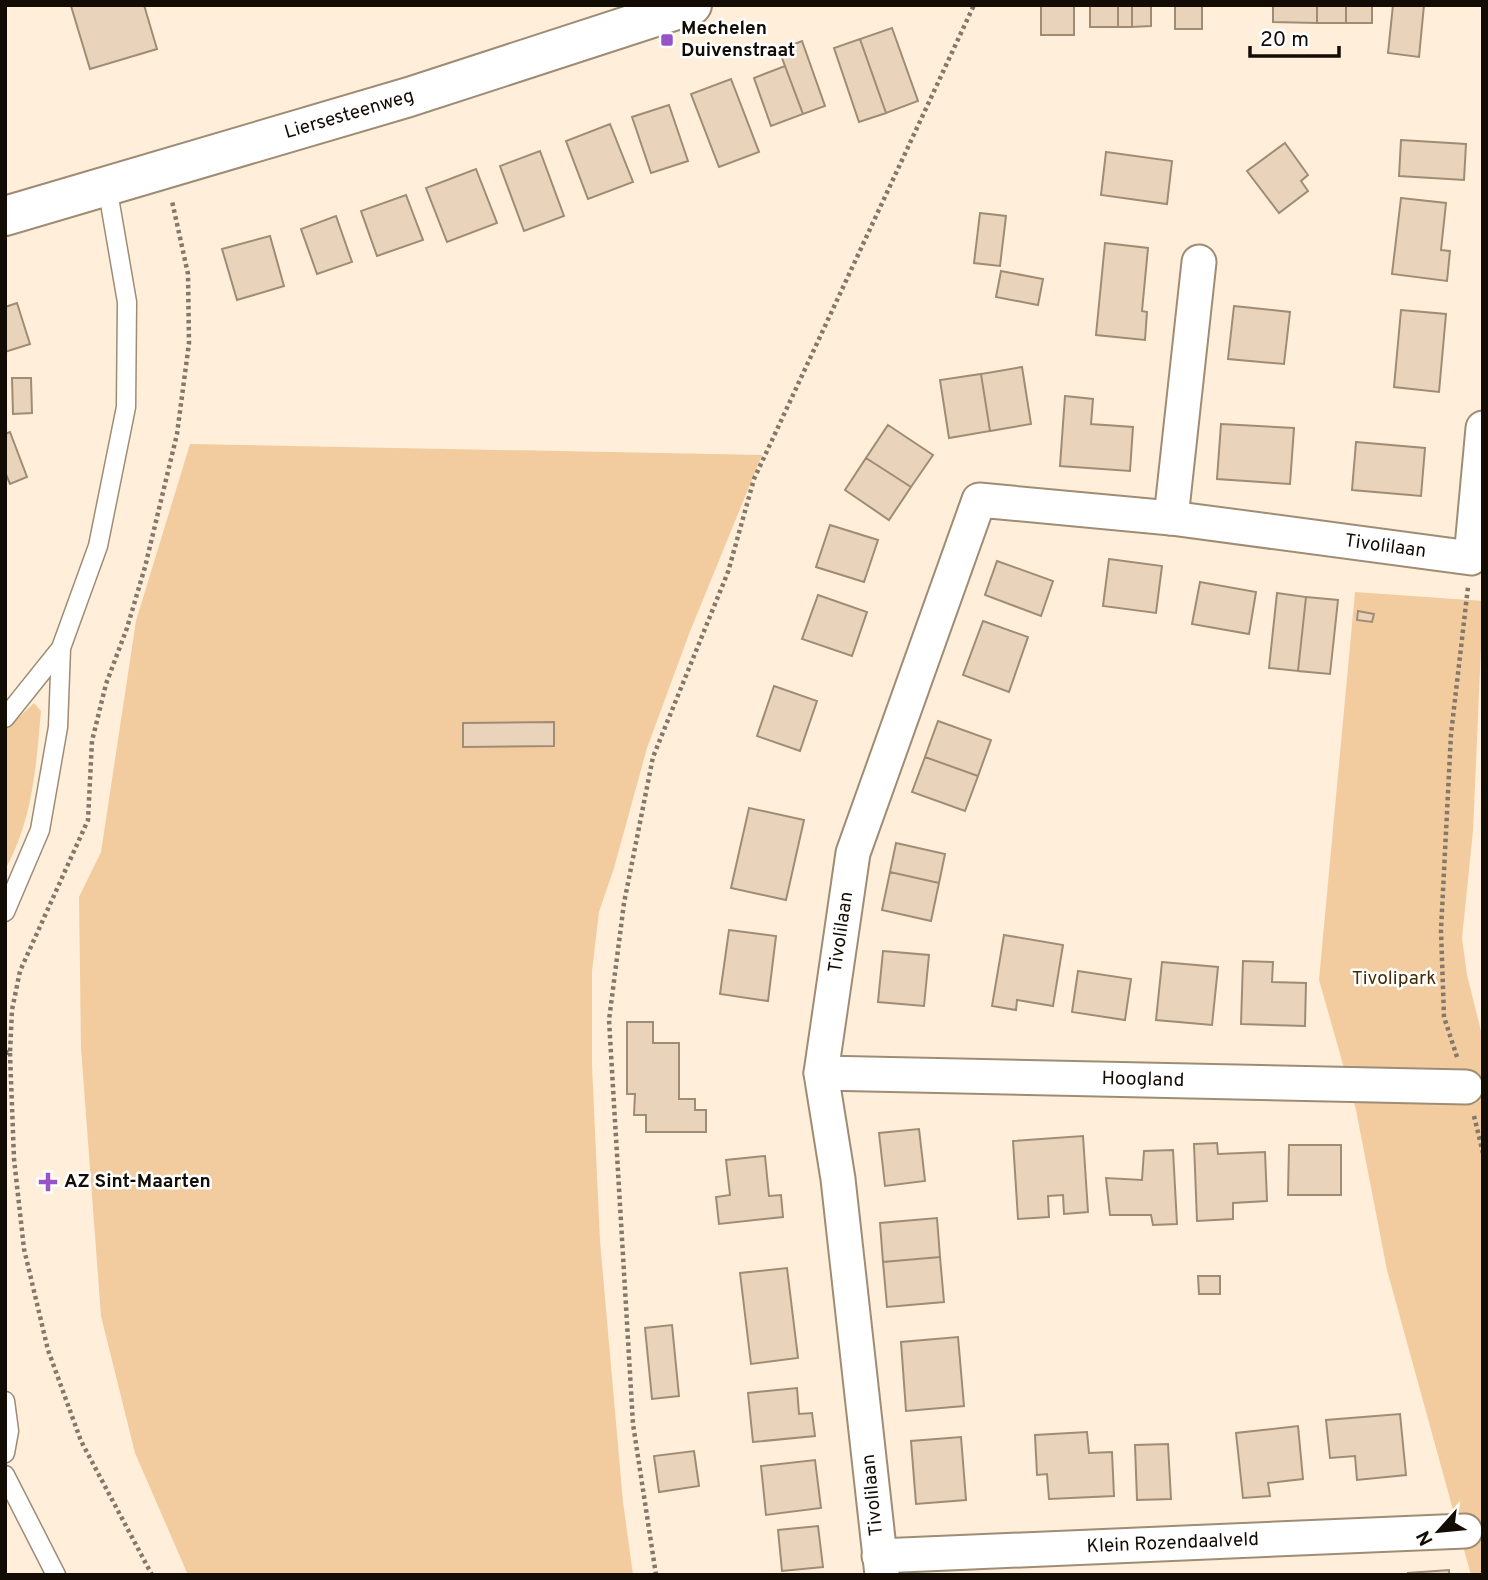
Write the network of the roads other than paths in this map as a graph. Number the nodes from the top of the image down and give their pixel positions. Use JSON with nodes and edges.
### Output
{"nodes":[{"id":1,"x":692,"y":5,"type":"edge"},
{"id":2,"x":107,"y":186,"type":"junction"},
{"id":3,"x":5,"y":216,"type":"edge"},
{"id":4,"x":1199,"y":262,"type":"dead end"},
{"id":5,"x":1483,"y":428,"type":"edge"},
{"id":6,"x":1171,"y":518,"type":"junction"},
{"id":7,"x":61,"y":648,"type":"junction"},
{"id":8,"x":5,"y":718,"type":"edge"},
{"id":9,"x":20,"y":874,"type":"junction"},
{"id":10,"x":5,"y":891,"type":"edge"},
{"id":11,"x":5,"y":912,"type":"edge"},
{"id":12,"x":821,"y":1073,"type":"junction"},
{"id":13,"x":1466,"y":1087,"type":"road end"},
{"id":14,"x":5,"y":1401,"type":"edge"},
{"id":15,"x":5,"y":1453,"type":"edge"},
{"id":16,"x":5,"y":1475,"type":"edge"},
{"id":17,"x":1465,"y":1531,"type":"dead end"},
{"id":18,"x":881,"y":1565,"type":"edge"},
{"id":19,"x":56,"y":1575,"type":"edge"}],
"edges":[{"from":1,"to":2,"type":"main road","name":"Liersesteenweg"},
{"from":2,"to":3,"type":"main road","name":"Liersesteenweg"},
{"from":2,"to":7,"type":"lane"},
{"from":4,"to":6,"type":"street"},
{"from":5,"to":6,"type":"street","name":"Tivolilaan"},
{"from":6,"to":12,"type":"street","name":"Tivolilaan"},
{"from":7,"to":8,"type":"lane"},
{"from":7,"to":9,"type":"lane"},
{"from":9,"to":10,"type":"lane"},
{"from":9,"to":11,"type":"lane"},
{"from":12,"to":13,"type":"street","name":"Hoogland"},
{"from":12,"to":18,"type":"street","name":"Tivolilaan"},
{"from":14,"to":15,"type":"lane"},
{"from":16,"to":19,"type":"lane"},
{"from":17,"to":18,"type":"street","name":"Klein Rozendaalveld"}]}
